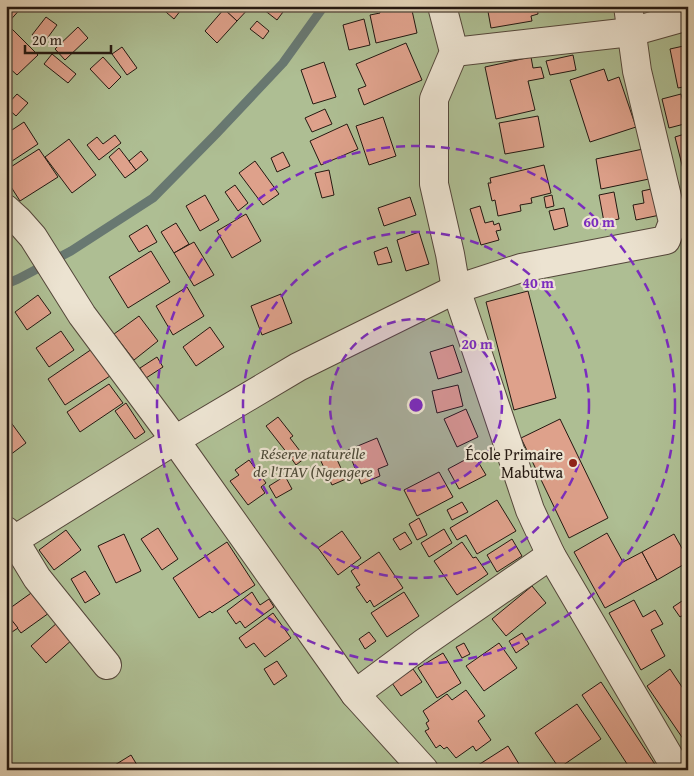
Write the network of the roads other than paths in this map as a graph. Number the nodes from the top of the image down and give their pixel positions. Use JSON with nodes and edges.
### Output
{"nodes":[{"id":1,"x":442,"y":6,"type":"edge"},
{"id":2,"x":688,"y":16,"type":"edge"},
{"id":3,"x":629,"y":19,"type":"edge"},
{"id":4,"x":454,"y":52,"type":"junction"},
{"id":5,"x":6,"y":209,"type":"edge"},
{"id":6,"x":456,"y":289,"type":"junction"},
{"id":7,"x":175,"y":440,"type":"junction"},
{"id":8,"x":10,"y":535,"type":"edge"},
{"id":9,"x":551,"y":555,"type":"junction"},
{"id":10,"x":107,"y":665,"type":"dead end"},
{"id":11,"x":355,"y":694,"type":"junction"},
{"id":12,"x":424,"y":770,"type":"edge"},
{"id":13,"x":677,"y":770,"type":"edge"}],
"edges":[{"from":1,"to":4,"type":"street"},
{"from":2,"to":3,"type":"street"},
{"from":3,"to":4,"type":"street"},
{"from":3,"to":6,"type":"street"},
{"from":4,"to":6,"type":"street"},
{"from":5,"to":7,"type":"street"},
{"from":6,"to":7,"type":"street"},
{"from":6,"to":9,"type":"street"},
{"from":7,"to":8,"type":"street"},
{"from":7,"to":11,"type":"street"},
{"from":8,"to":10,"type":"street"},
{"from":9,"to":11,"type":"street"},
{"from":9,"to":13,"type":"street"},
{"from":11,"to":12,"type":"street"}]}
